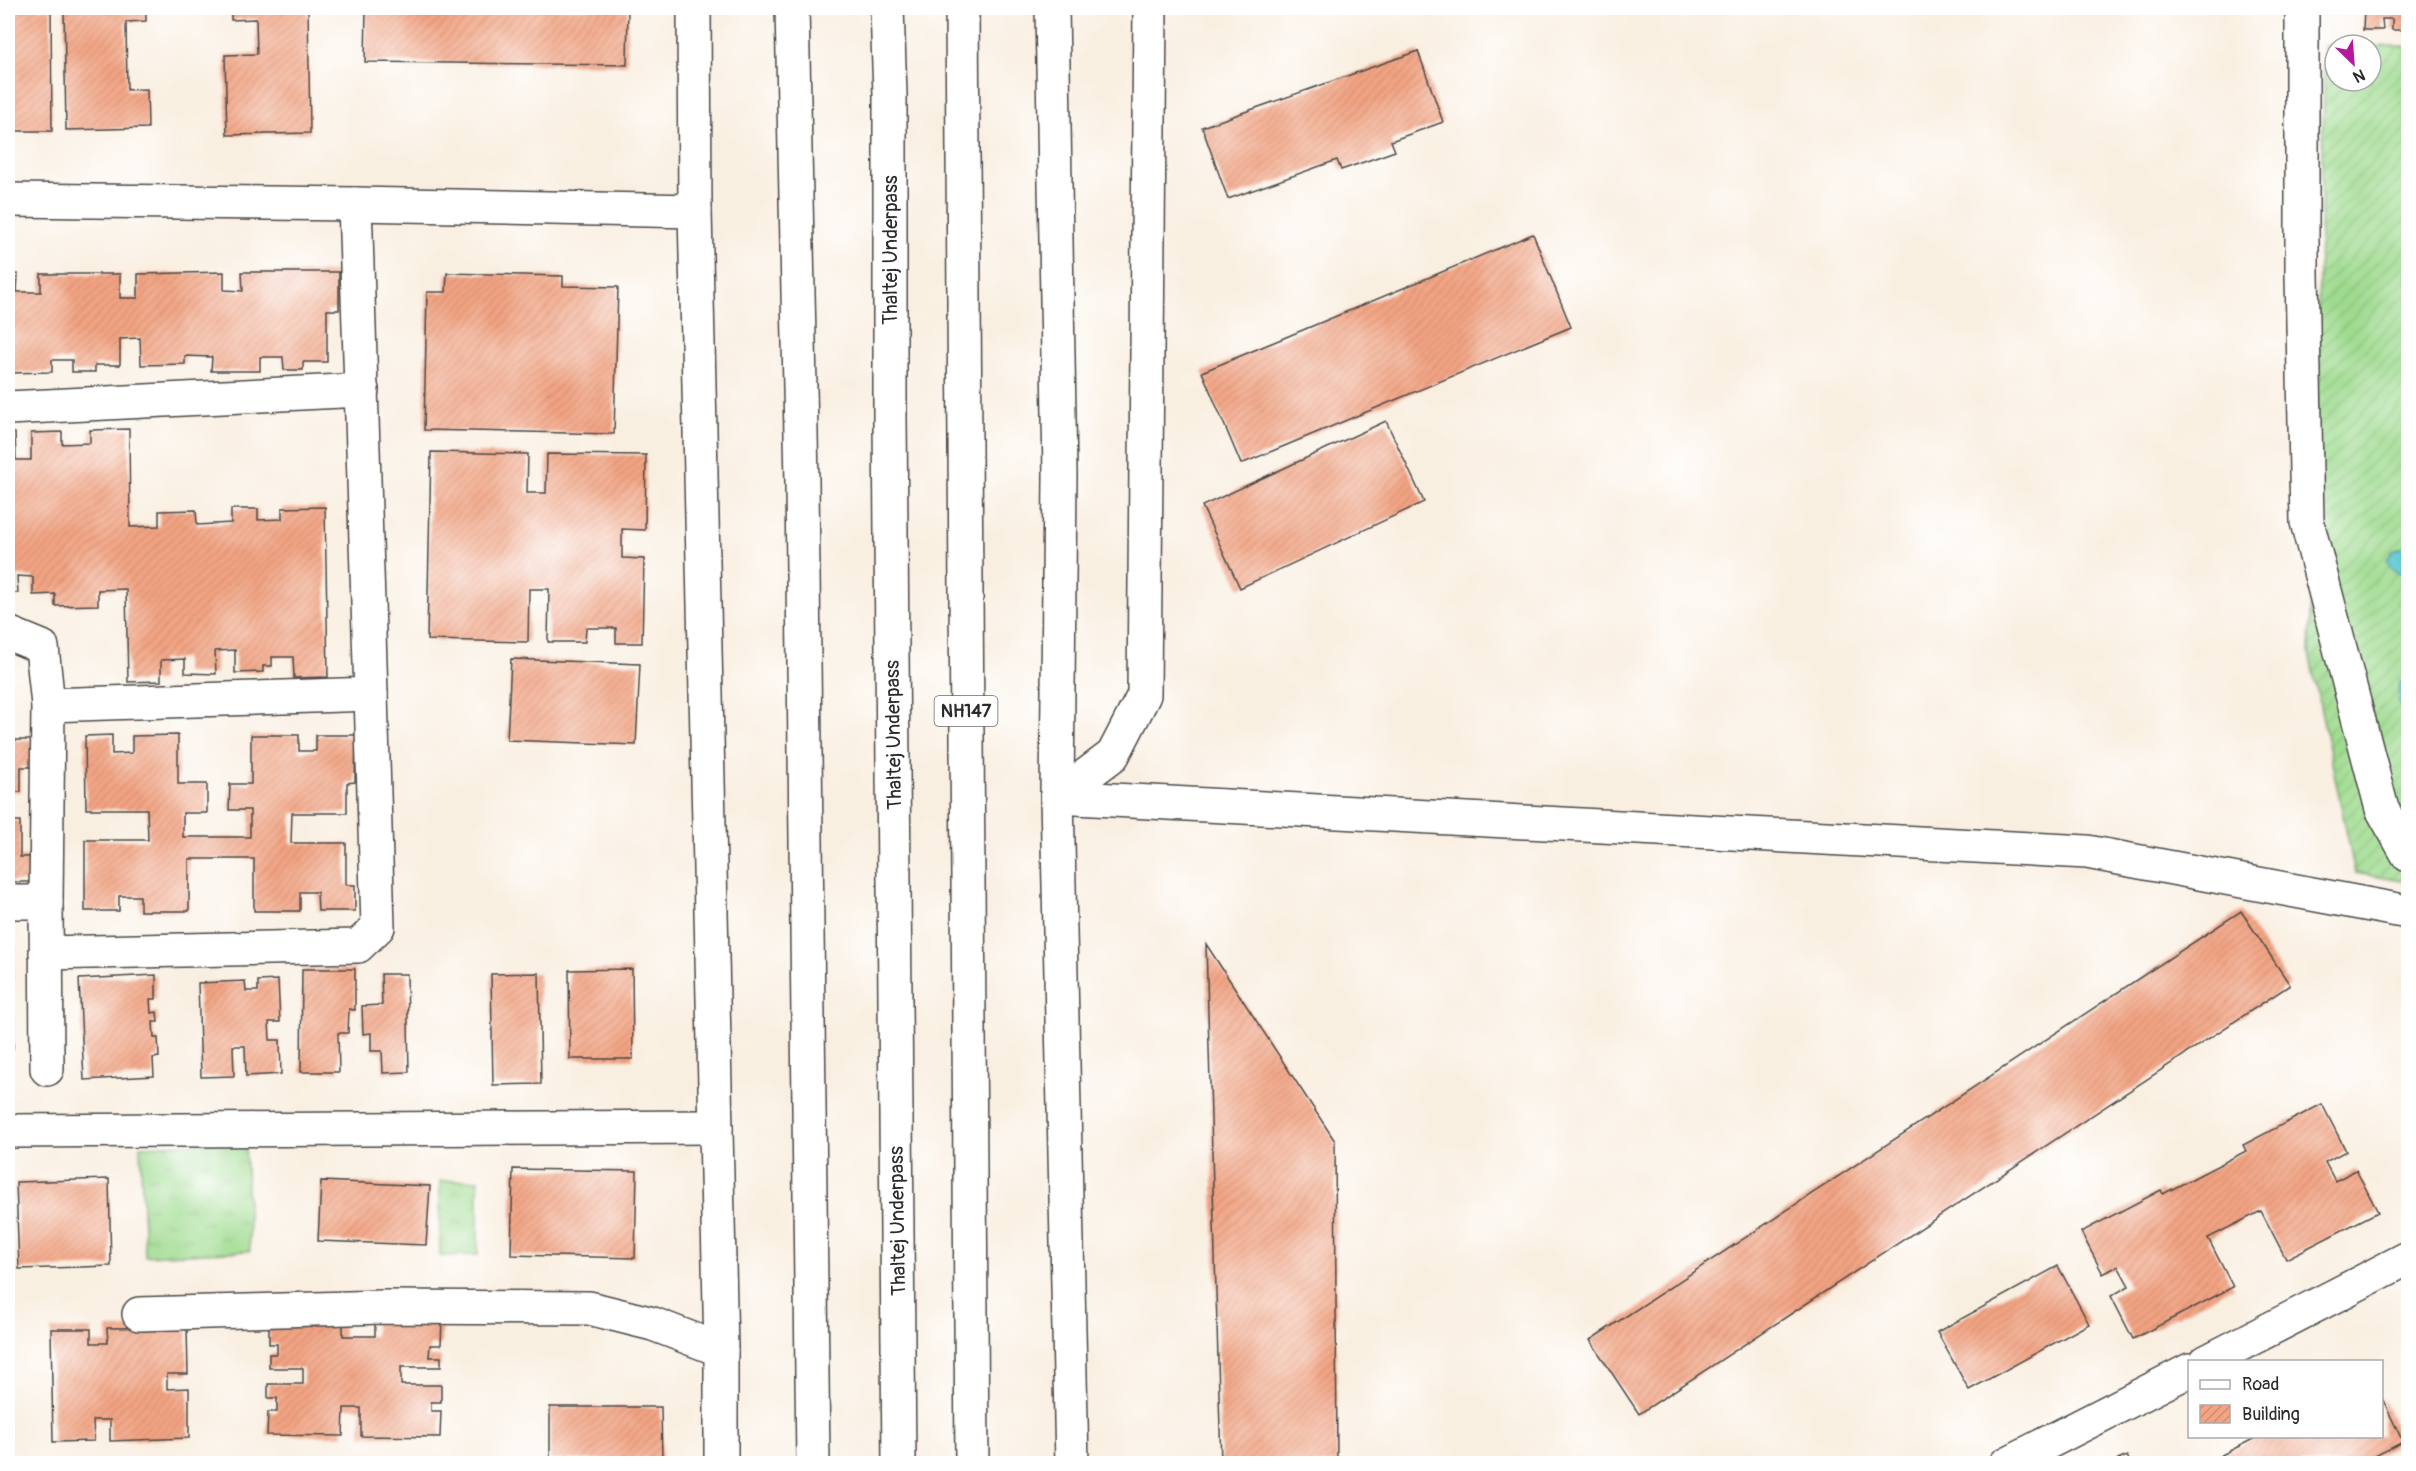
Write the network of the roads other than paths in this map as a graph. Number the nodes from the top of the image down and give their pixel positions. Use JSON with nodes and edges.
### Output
{"nodes":[{"id":1,"x":694,"y":8,"type":"edge"},
{"id":2,"x":792,"y":8,"type":"edge"},
{"id":3,"x":887,"y":8,"type":"edge"},
{"id":4,"x":962,"y":8,"type":"edge"},
{"id":5,"x":1052,"y":8,"type":"edge"},
{"id":6,"x":1150,"y":8,"type":"edge"},
{"id":7,"x":2302,"y":8,"type":"edge"},
{"id":8,"x":8,"y":200,"type":"edge"},
{"id":9,"x":355,"y":204,"type":"junction"},
{"id":10,"x":695,"y":211,"type":"junction"},
{"id":11,"x":362,"y":390,"type":"junction"},
{"id":12,"x":8,"y":408,"type":"edge"},
{"id":13,"x":8,"y":633,"type":"edge"},
{"id":14,"x":370,"y":694,"type":"junction"},
{"id":15,"x":48,"y":705,"type":"junction"},
{"id":16,"x":1057,"y":797,"type":"junction"},
{"id":17,"x":2409,"y":855,"type":"edge"},
{"id":18,"x":8,"y":902,"type":"edge"},
{"id":19,"x":46,"y":902,"type":"junction"},
{"id":20,"x":2409,"y":912,"type":"edge"},
{"id":21,"x":46,"y":953,"type":"junction"},
{"id":22,"x":47,"y":1069,"type":"dead end"},
{"id":23,"x":716,"y":1127,"type":"junction"},
{"id":24,"x":8,"y":1131,"type":"edge"},
{"id":25,"x":2409,"y":1258,"type":"edge"},
{"id":26,"x":139,"y":1314,"type":"dead end"},
{"id":27,"x":721,"y":1350,"type":"junction"},
{"id":28,"x":2210,"y":1360,"type":"edge"},
{"id":29,"x":2188,"y":1371,"type":"edge"},
{"id":30,"x":721,"y":1464,"type":"edge"},
{"id":31,"x":813,"y":1464,"type":"edge"},
{"id":32,"x":899,"y":1464,"type":"edge"},
{"id":33,"x":972,"y":1464,"type":"edge"},
{"id":34,"x":1072,"y":1464,"type":"edge"},
{"id":35,"x":2006,"y":1464,"type":"edge"}],
"edges":[{"from":1,"to":10,"type":"main road"},
{"from":2,"to":31,"type":"main road"},
{"from":3,"to":32,"type":"main road","name":"Thaltej Underpass"},
{"from":4,"to":33,"type":"main road","number":"NH147"},
{"from":5,"to":16,"type":"main road"},
{"from":6,"to":16,"type":"main road"},
{"from":7,"to":17,"type":"main road"},
{"from":8,"to":9,"type":"main road"},
{"from":9,"to":10,"type":"main road"},
{"from":9,"to":11,"type":"main road"},
{"from":10,"to":23,"type":"main road"},
{"from":11,"to":12,"type":"main road"},
{"from":11,"to":14,"type":"main road"},
{"from":13,"to":15,"type":"main road"},
{"from":14,"to":15,"type":"main road"},
{"from":14,"to":21,"type":"main road"},
{"from":15,"to":19,"type":"main road"},
{"from":16,"to":20,"type":"main road"},
{"from":16,"to":34,"type":"main road"},
{"from":18,"to":19,"type":"main road"},
{"from":19,"to":21,"type":"main road"},
{"from":21,"to":22,"type":"main road"},
{"from":23,"to":24,"type":"main road"},
{"from":23,"to":27,"type":"main road"},
{"from":25,"to":28,"type":"main road"},
{"from":26,"to":27,"type":"main road"},
{"from":27,"to":30,"type":"main road"},
{"from":29,"to":35,"type":"main road"}]}
